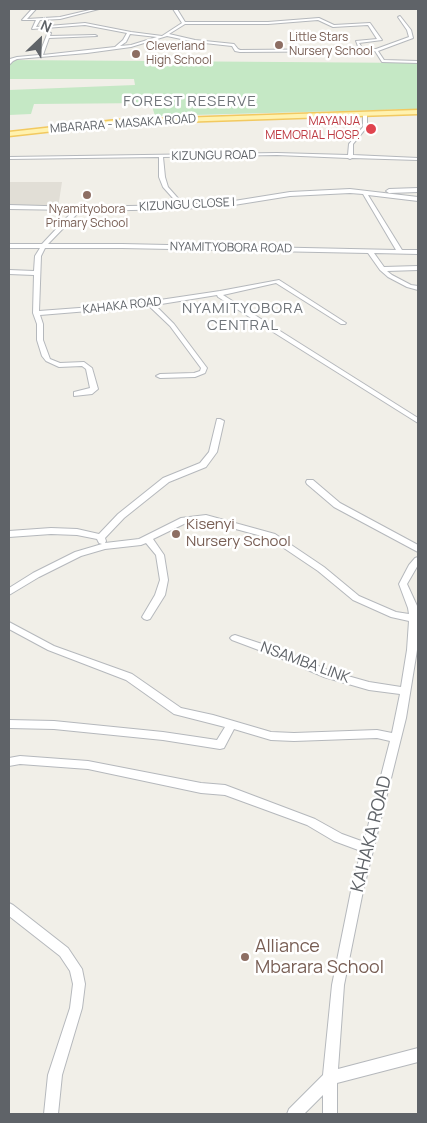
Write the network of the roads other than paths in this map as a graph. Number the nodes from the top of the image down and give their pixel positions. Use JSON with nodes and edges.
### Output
{"nodes":[{"id":1,"x":34,"y":9,"type":"edge"},
{"id":2,"x":97,"y":9,"type":"edge"},
{"id":3,"x":174,"y":9,"type":"edge"},
{"id":4,"x":400,"y":17,"type":"dead end"},
{"id":5,"x":38,"y":20,"type":"junction"},
{"id":6,"x":184,"y":23,"type":"junction"},
{"id":7,"x":50,"y":28,"type":"junction"},
{"id":8,"x":418,"y":29,"type":"edge"},
{"id":9,"x":409,"y":30,"type":"junction"},
{"id":10,"x":130,"y":33,"type":"junction"},
{"id":11,"x":94,"y":36,"type":"dead end"},
{"id":12,"x":165,"y":36,"type":"junction"},
{"id":13,"x":48,"y":37,"type":"junction"},
{"id":14,"x":116,"y":48,"type":"junction"},
{"id":15,"x":376,"y":50,"type":"junction"},
{"id":16,"x":362,"y":51,"type":"junction"},
{"id":17,"x":12,"y":53,"type":"dead end"},
{"id":18,"x":41,"y":56,"type":"junction"},
{"id":19,"x":20,"y":58,"type":"junction"},
{"id":20,"x":418,"y":62,"type":"edge"},
{"id":21,"x":9,"y":64,"type":"edge"},
{"id":22,"x":418,"y":112,"type":"edge"},
{"id":23,"x":365,"y":114,"type":"junction"},
{"id":24,"x":9,"y":134,"type":"edge"},
{"id":25,"x":161,"y":157,"type":"junction"},
{"id":26,"x":9,"y":158,"type":"edge"},
{"id":27,"x":350,"y":158,"type":"junction"},
{"id":28,"x":418,"y":159,"type":"edge"},
{"id":29,"x":418,"y":190,"type":"edge"},
{"id":30,"x":364,"y":192,"type":"junction"},
{"id":31,"x":418,"y":199,"type":"edge"},
{"id":32,"x":183,"y":206,"type":"junction"},
{"id":33,"x":9,"y":207,"type":"edge"},
{"id":34,"x":79,"y":209,"type":"junction"},
{"id":35,"x":44,"y":245,"type":"junction"},
{"id":36,"x":9,"y":246,"type":"edge"},
{"id":37,"x":370,"y":251,"type":"junction"},
{"id":38,"x":400,"y":251,"type":"junction"},
{"id":39,"x":418,"y":252,"type":"edge"},
{"id":40,"x":418,"y":268,"type":"edge"},
{"id":41,"x":382,"y":269,"type":"junction"},
{"id":42,"x":9,"y":272,"type":"edge"},
{"id":43,"x":36,"y":272,"type":"junction"},
{"id":44,"x":418,"y":288,"type":"edge"},
{"id":45,"x":220,"y":293,"type":"junction"},
{"id":46,"x":150,"y":303,"type":"junction"},
{"id":47,"x":36,"y":313,"type":"junction"},
{"id":48,"x":343,"y":323,"type":"dead end"},
{"id":49,"x":160,"y":376,"type":"dead end"},
{"id":50,"x":77,"y":394,"type":"dead end"},
{"id":51,"x":220,"y":421,"type":"dead end"},
{"id":52,"x":418,"y":421,"type":"edge"},
{"id":53,"x":310,"y":482,"type":"dead end"},
{"id":54,"x":9,"y":534,"type":"edge"},
{"id":55,"x":148,"y":539,"type":"junction"},
{"id":56,"x":103,"y":541,"type":"junction"},
{"id":57,"x":418,"y":549,"type":"edge"},
{"id":58,"x":418,"y":560,"type":"edge"},
{"id":59,"x":9,"y":592,"type":"edge"},
{"id":60,"x":147,"y":617,"type":"dead end"},
{"id":61,"x":416,"y":618,"type":"edge"},
{"id":62,"x":9,"y":625,"type":"edge"},
{"id":63,"x":235,"y":638,"type":"dead end"},
{"id":64,"x":405,"y":692,"type":"junction"},
{"id":65,"x":9,"y":724,"type":"edge"},
{"id":66,"x":231,"y":725,"type":"junction"},
{"id":67,"x":396,"y":738,"type":"junction"},
{"id":68,"x":9,"y":762,"type":"edge"},
{"id":69,"x":368,"y":848,"type":"junction"},
{"id":70,"x":9,"y":909,"type":"edge"},
{"id":71,"x":418,"y":1055,"type":"edge"},
{"id":72,"x":330,"y":1078,"type":"junction"},
{"id":73,"x":51,"y":1114,"type":"edge"},
{"id":74,"x":294,"y":1114,"type":"edge"},
{"id":75,"x":330,"y":1114,"type":"edge"}],
"edges":[{"from":1,"to":5,"type":"street"},
{"from":2,"to":5,"type":"street"},
{"from":3,"to":6,"type":"street"},
{"from":4,"to":9,"type":"street"},
{"from":5,"to":7,"type":"street"},
{"from":6,"to":12,"type":"street"},
{"from":6,"to":16,"type":"street"},
{"from":7,"to":10,"type":"street"},
{"from":7,"to":13,"type":"street"},
{"from":8,"to":9,"type":"street"},
{"from":9,"to":15,"type":"street"},
{"from":10,"to":12,"type":"street"},
{"from":10,"to":14,"type":"street"},
{"from":11,"to":13,"type":"street"},
{"from":12,"to":14,"type":"street"},
{"from":12,"to":16,"type":"street"},
{"from":13,"to":18,"type":"street"},
{"from":14,"to":18,"type":"street"},
{"from":15,"to":16,"type":"street"},
{"from":15,"to":20,"type":"street"},
{"from":17,"to":19,"type":"street"},
{"from":18,"to":19,"type":"street"},
{"from":19,"to":21,"type":"street"},
{"from":22,"to":23,"type":"main road","name":"MBARARA - MASAKA ROAD"},
{"from":23,"to":24,"type":"main road","name":"MBARARA - MASAKA ROAD"},
{"from":23,"to":27,"type":"street"},
{"from":25,"to":26,"type":"street","name":"KIZUNGU ROAD"},
{"from":25,"to":27,"type":"street","name":"KIZUNGU ROAD"},
{"from":25,"to":32,"type":"street"},
{"from":27,"to":28,"type":"street","name":"KIZUNGU ROAD"},
{"from":29,"to":30,"type":"street"},
{"from":30,"to":31,"type":"street"},
{"from":30,"to":32,"type":"street","name":"KIZUNGU CLOSE I"},
{"from":30,"to":38,"type":"street"},
{"from":32,"to":34,"type":"street","name":"KIZUNGU CLOSE I"},
{"from":33,"to":34,"type":"street","name":"KIZUNGU CLOSE I"},
{"from":34,"to":35,"type":"street"},
{"from":35,"to":36,"type":"street","name":"NYAMITYOBORA ROAD"},
{"from":35,"to":37,"type":"street","name":"NYAMITYOBORA ROAD"},
{"from":35,"to":43,"type":"street"},
{"from":37,"to":38,"type":"street","name":"NYAMITYOBORA ROAD"},
{"from":37,"to":41,"type":"street"},
{"from":38,"to":39,"type":"street","name":"NYAMITYOBORA ROAD"},
{"from":40,"to":41,"type":"street"},
{"from":41,"to":44,"type":"street"},
{"from":42,"to":43,"type":"street"},
{"from":43,"to":47,"type":"street"},
{"from":45,"to":46,"type":"street","name":"KAHAKA ROAD"},
{"from":45,"to":48,"type":"street","name":"KAHAKA ROAD"},
{"from":45,"to":52,"type":"street"},
{"from":46,"to":47,"type":"street","name":"KAHAKA ROAD"},
{"from":46,"to":49,"type":"street"},
{"from":47,"to":50,"type":"street"},
{"from":51,"to":56,"type":"street"},
{"from":53,"to":57,"type":"street"},
{"from":54,"to":56,"type":"street"},
{"from":55,"to":56,"type":"street"},
{"from":55,"to":60,"type":"street"},
{"from":55,"to":61,"type":"street"},
{"from":56,"to":59,"type":"street"},
{"from":58,"to":61,"type":"street","name":"KAHAKA ROAD"},
{"from":61,"to":64,"type":"street","name":"KAHAKA ROAD"},
{"from":62,"to":66,"type":"street"},
{"from":63,"to":64,"type":"street","name":"NSAMBA LINK"},
{"from":64,"to":67,"type":"street","name":"KAHAKA ROAD"},
{"from":65,"to":66,"type":"street"},
{"from":66,"to":67,"type":"street"},
{"from":67,"to":69,"type":"street","name":"KAHAKA ROAD"},
{"from":68,"to":69,"type":"street"},
{"from":69,"to":72,"type":"street","name":"KAHAKA ROAD"},
{"from":70,"to":73,"type":"street"},
{"from":71,"to":72,"type":"street"},
{"from":72,"to":74,"type":"street"},
{"from":72,"to":75,"type":"street","name":"KAHAKA ROAD"}]}
